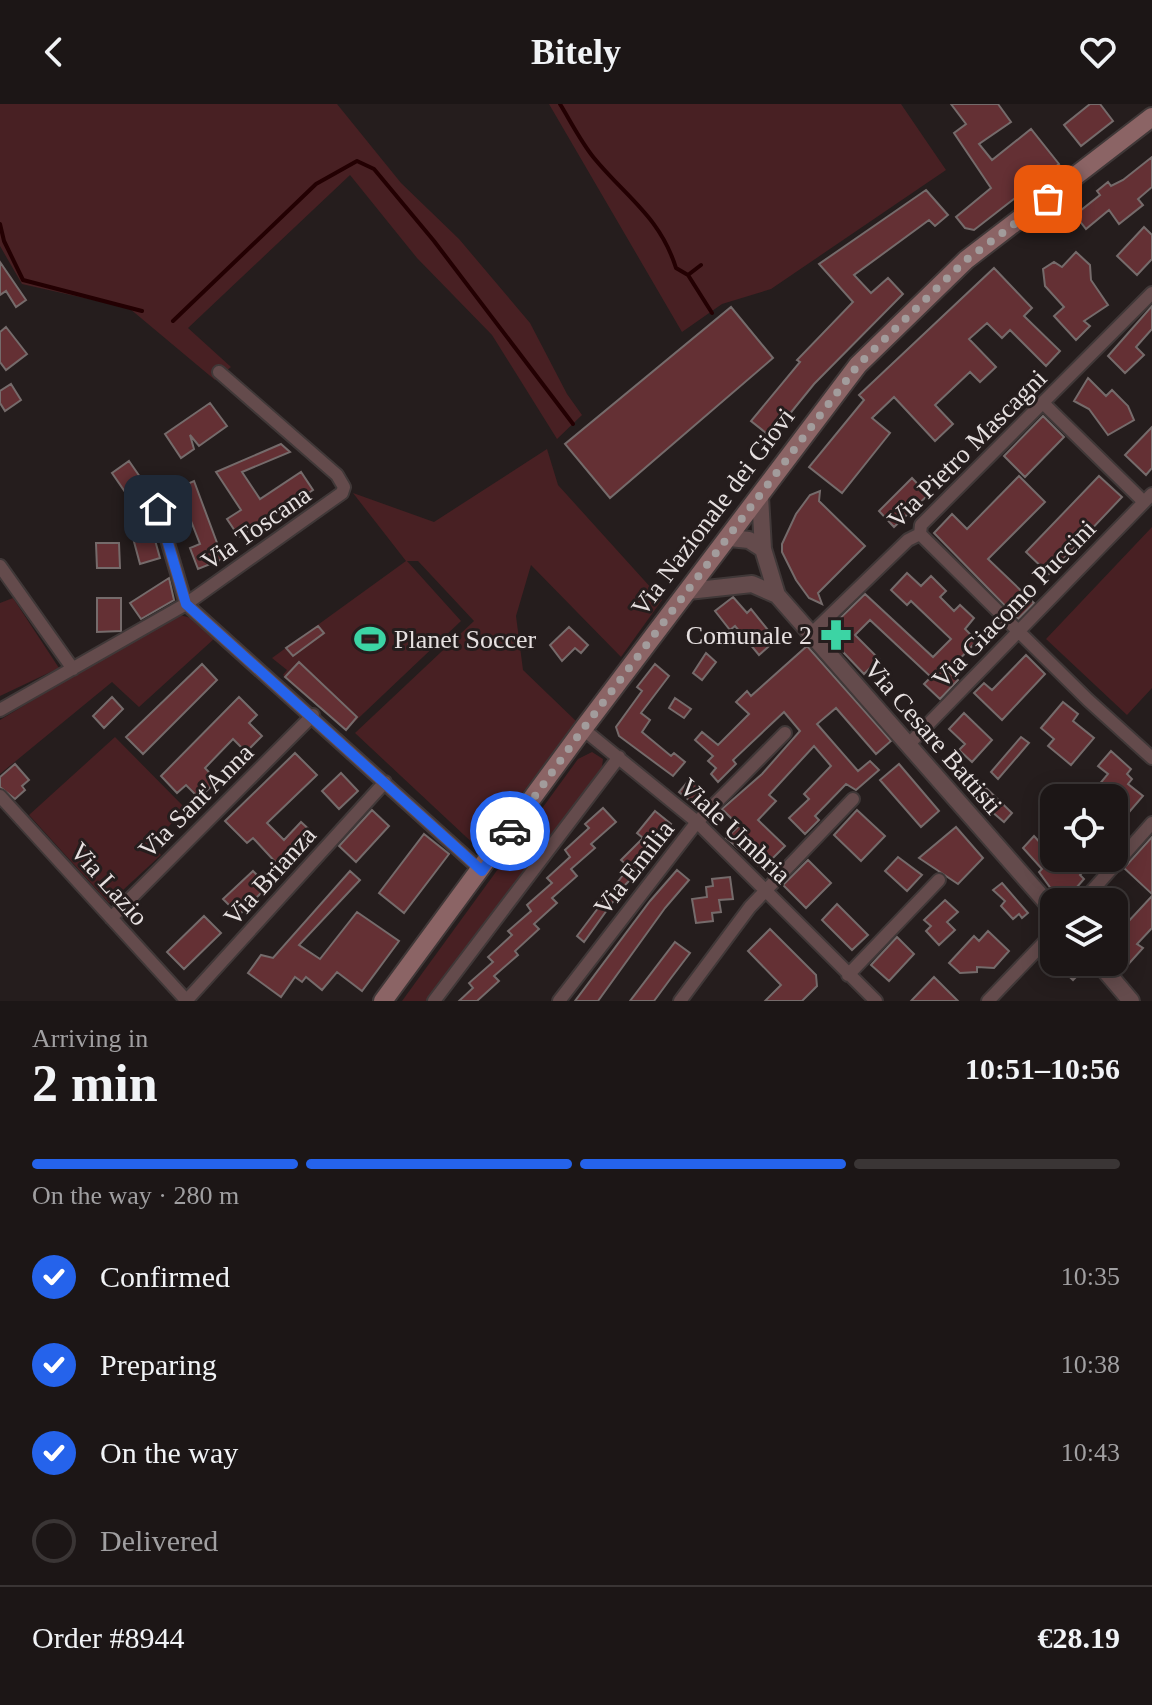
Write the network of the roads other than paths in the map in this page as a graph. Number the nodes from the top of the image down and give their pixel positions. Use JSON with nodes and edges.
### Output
{"nodes":[{"id":1,"x":1152,"y":117,"type":"edge"},
{"id":2,"x":1152,"y":293,"type":"edge"},
{"id":3,"x":219,"y":372,"type":"dead end"},
{"id":4,"x":1043,"y":403,"type":"junction"},
{"id":5,"x":760,"y":496,"type":"junction"},
{"id":6,"x":1148,"y":498,"type":"edge"},
{"id":7,"x":158,"y":509,"type":"dead end"},
{"id":8,"x":920,"y":534,"type":"junction"},
{"id":9,"x":730,"y":538,"type":"junction"},
{"id":10,"x":763,"y":549,"type":"junction"},
{"id":11,"x":714,"y":557,"type":"junction"},
{"id":12,"x":0,"y":566,"type":"edge"},
{"id":13,"x":731,"y":585,"type":"junction"},
{"id":14,"x":688,"y":591,"type":"junction"},
{"id":15,"x":777,"y":595,"type":"junction"},
{"id":16,"x":186,"y":604,"type":"junction"},
{"id":17,"x":1018,"y":632,"type":"junction"},
{"id":18,"x":812,"y":633,"type":"junction"},
{"id":19,"x":73,"y":669,"type":"junction"},
{"id":20,"x":0,"y":710,"type":"edge"},
{"id":21,"x":313,"y":715,"type":"junction"},
{"id":22,"x":583,"y":729,"type":"junction"},
{"id":23,"x":785,"y":733,"type":"dead end"},
{"id":24,"x":907,"y":746,"type":"junction"},
{"id":25,"x":619,"y":757,"type":"junction"},
{"id":26,"x":1152,"y":758,"type":"edge"},
{"id":27,"x":385,"y":782,"type":"junction"},
{"id":28,"x":0,"y":796,"type":"edge"},
{"id":29,"x":853,"y":799,"type":"dead end"},
{"id":30,"x":697,"y":822,"type":"junction"},
{"id":31,"x":1152,"y":823,"type":"edge"},
{"id":32,"x":482,"y":871,"type":"junction"},
{"id":33,"x":939,"y":880,"type":"dead end"},
{"id":34,"x":1094,"y":888,"type":"edge"},
{"id":35,"x":766,"y":889,"type":"junction"},
{"id":36,"x":1040,"y":895,"type":"edge"},
{"id":37,"x":111,"y":918,"type":"junction"},
{"id":38,"x":1040,"y":947,"type":"edge"},
{"id":39,"x":848,"y":975,"type":"junction"},
{"id":40,"x":1110,"y":976,"type":"edge"},
{"id":41,"x":186,"y":1001,"type":"edge"},
{"id":42,"x":383,"y":1001,"type":"edge"},
{"id":43,"x":434,"y":1001,"type":"edge"},
{"id":44,"x":559,"y":1001,"type":"edge"},
{"id":45,"x":680,"y":1001,"type":"edge"},
{"id":46,"x":876,"y":1001,"type":"edge"},
{"id":47,"x":988,"y":1001,"type":"edge"},
{"id":48,"x":1131,"y":1001,"type":"edge"}],
"edges":[{"from":1,"to":5,"type":"main road","name":"Via Nazionale dei Giovi"},
{"from":2,"to":4,"type":"street","name":"Via Pietro Mascagni"},
{"from":3,"to":16,"type":"street","name":"Via Toscana"},
{"from":4,"to":6,"type":"street"},
{"from":4,"to":8,"type":"street","name":"Via Pietro Mascagni"},
{"from":5,"to":9,"type":"main road","name":"Via Nazionale dei Giovi"},
{"from":5,"to":10,"type":"street","name":"Via Cesare Battisti"},
{"from":6,"to":17,"type":"street","name":"Via Giacomo Puccini"},
{"from":7,"to":16,"type":"street"},
{"from":8,"to":17,"type":"street"},
{"from":8,"to":18,"type":"street","name":"Via Pietro Mascagni"},
{"from":9,"to":10,"type":"street"},
{"from":9,"to":11,"type":"main road","name":"Via Nazionale dei Giovi"},
{"from":10,"to":15,"type":"street","name":"Via Cesare Battisti"},
{"from":11,"to":13,"type":"street"},
{"from":11,"to":14,"type":"main road","name":"Via Nazionale dei Giovi"},
{"from":12,"to":19,"type":"street"},
{"from":13,"to":14,"type":"street"},
{"from":13,"to":15,"type":"street"},
{"from":14,"to":22,"type":"main road","name":"Via Nazionale dei Giovi"},
{"from":15,"to":18,"type":"street","name":"Via Cesare Battisti"},
{"from":16,"to":19,"type":"street","name":"Via Toscana"},
{"from":16,"to":21,"type":"street"},
{"from":17,"to":24,"type":"street","name":"Via Giacomo Puccini"},
{"from":17,"to":26,"type":"street"},
{"from":18,"to":24,"type":"street","name":"Via Cesare Battisti"},
{"from":19,"to":20,"type":"street","name":"Via Toscana"},
{"from":21,"to":27,"type":"street"},
{"from":21,"to":37,"type":"street","name":"Via Sant'Anna"},
{"from":22,"to":25,"type":"street","name":"Viale Umbria"},
{"from":22,"to":32,"type":"main road","name":"Via Nazionale dei Giovi"},
{"from":23,"to":30,"type":"street","name":"Via Emilia"},
{"from":24,"to":36,"type":"street","name":"Via Cesare Battisti"},
{"from":25,"to":30,"type":"street","name":"Viale Umbria"},
{"from":25,"to":43,"type":"street"},
{"from":27,"to":32,"type":"street"},
{"from":27,"to":41,"type":"street","name":"Via Brianza"},
{"from":28,"to":37,"type":"street","name":"Via Lazio"},
{"from":29,"to":35,"type":"street"},
{"from":30,"to":35,"type":"street","name":"Viale Umbria"},
{"from":30,"to":44,"type":"street","name":"Via Emilia"},
{"from":31,"to":34,"type":"street"},
{"from":32,"to":42,"type":"main road","name":"Via Nazionale dei Giovi"},
{"from":33,"to":39,"type":"street"},
{"from":35,"to":39,"type":"street","name":"Viale Umbria"},
{"from":35,"to":45,"type":"street"},
{"from":37,"to":41,"type":"street","name":"Via Lazio"},
{"from":38,"to":47,"type":"street"},
{"from":39,"to":46,"type":"street","name":"Viale Umbria"},
{"from":40,"to":48,"type":"street"}]}
